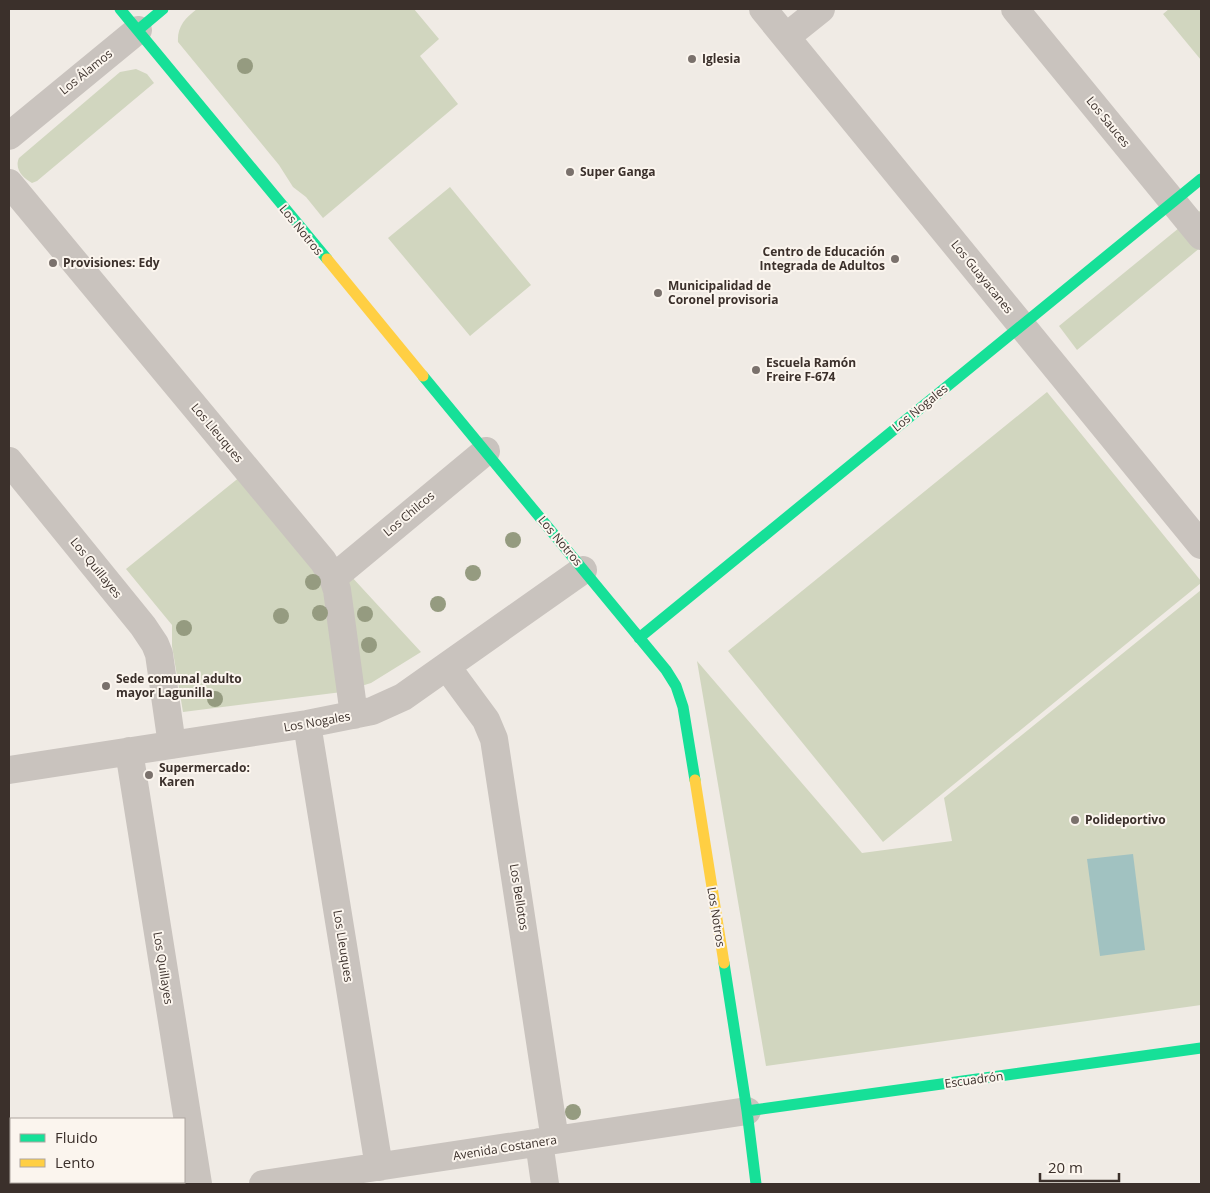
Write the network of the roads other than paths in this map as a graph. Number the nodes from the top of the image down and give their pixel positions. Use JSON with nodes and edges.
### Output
{"nodes":[{"id":1,"x":120,"y":9,"type":"edge"},
{"id":2,"x":163,"y":9,"type":"edge"},
{"id":3,"x":763,"y":9,"type":"edge"},
{"id":4,"x":821,"y":9,"type":"edge"},
{"id":5,"x":1014,"y":9,"type":"edge"},
{"id":6,"x":138,"y":30,"type":"junction"},
{"id":7,"x":786,"y":37,"type":"junction"},
{"id":8,"x":9,"y":136,"type":"edge"},
{"id":9,"x":1201,"y":178,"type":"edge"},
{"id":10,"x":9,"y":183,"type":"edge"},
{"id":11,"x":1173,"y":202,"type":"junction"},
{"id":12,"x":1201,"y":236,"type":"edge"},
{"id":13,"x":1022,"y":325,"type":"junction"},
{"id":14,"x":486,"y":451,"type":"junction"},
{"id":15,"x":9,"y":461,"type":"edge"},
{"id":16,"x":1201,"y":545,"type":"edge"},
{"id":17,"x":584,"y":570,"type":"junction"},
{"id":18,"x":333,"y":578,"type":"junction"},
{"id":19,"x":639,"y":638,"type":"junction"},
{"id":20,"x":447,"y":667,"type":"junction"},
{"id":21,"x":354,"y":716,"type":"junction"},
{"id":22,"x":307,"y":724,"type":"junction"},
{"id":23,"x":172,"y":745,"type":"junction"},
{"id":24,"x":129,"y":751,"type":"junction"},
{"id":25,"x":9,"y":770,"type":"edge"},
{"id":26,"x":1201,"y":1048,"type":"edge"},
{"id":27,"x":747,"y":1111,"type":"junction"},
{"id":28,"x":547,"y":1141,"type":"junction"},
{"id":29,"x":379,"y":1167,"type":"junction"},
{"id":30,"x":408,"y":1173,"type":"edge"},
{"id":31,"x":198,"y":1184,"type":"edge"},
{"id":32,"x":268,"y":1184,"type":"edge"},
{"id":33,"x":545,"y":1184,"type":"edge"},
{"id":34,"x":756,"y":1184,"type":"edge"}],
"edges":[{"from":1,"to":6,"type":"street","name":"Los Notros"},
{"from":2,"to":6,"type":"street","name":"Los Álamos"},
{"from":3,"to":7,"type":"street","name":"Los Guayacanes"},
{"from":4,"to":7,"type":"street"},
{"from":5,"to":11,"type":"street","name":"Los Sauces"},
{"from":6,"to":8,"type":"street","name":"Los Álamos"},
{"from":6,"to":14,"type":"street","name":"Los Notros"},
{"from":7,"to":13,"type":"street","name":"Los Guayacanes"},
{"from":9,"to":11,"type":"street","name":"Los Nogales"},
{"from":10,"to":18,"type":"street","name":"Los Lleuques"},
{"from":11,"to":12,"type":"street","name":"Los Sauces"},
{"from":11,"to":13,"type":"street","name":"Los Nogales"},
{"from":13,"to":16,"type":"street","name":"Los Guayacanes"},
{"from":13,"to":19,"type":"street","name":"Los Nogales"},
{"from":14,"to":17,"type":"street","name":"Los Notros"},
{"from":14,"to":18,"type":"street","name":"Los Chilcos"},
{"from":15,"to":23,"type":"street","name":"Los Quillayes"},
{"from":17,"to":19,"type":"street","name":"Los Notros"},
{"from":17,"to":20,"type":"street","name":"Los Nogales"},
{"from":18,"to":21,"type":"street","name":"Los Lleuques"},
{"from":19,"to":27,"type":"street","name":"Los Notros"},
{"from":20,"to":21,"type":"street","name":"Los Nogales"},
{"from":20,"to":28,"type":"street","name":"Los Bellotos"},
{"from":21,"to":22,"type":"street","name":"Los Nogales"},
{"from":22,"to":23,"type":"street","name":"Los Nogales"},
{"from":22,"to":29,"type":"street","name":"Los Lleuques"},
{"from":23,"to":24,"type":"street","name":"Los Nogales"},
{"from":24,"to":25,"type":"street","name":"Los Nogales"},
{"from":24,"to":31,"type":"street","name":"Los Quillayes"},
{"from":26,"to":27,"type":"street","name":"Escuadrón"},
{"from":27,"to":28,"type":"street","name":"Avenida Costanera"},
{"from":27,"to":34,"type":"street","name":"Los Notros"},
{"from":28,"to":30,"type":"street","name":"Avenida Costanera"},
{"from":28,"to":33,"type":"street","name":"Los Bellotos"},
{"from":29,"to":30,"type":"street","name":"Avenida Costanera"},
{"from":29,"to":32,"type":"street","name":"Avenida Costanera"}]}
